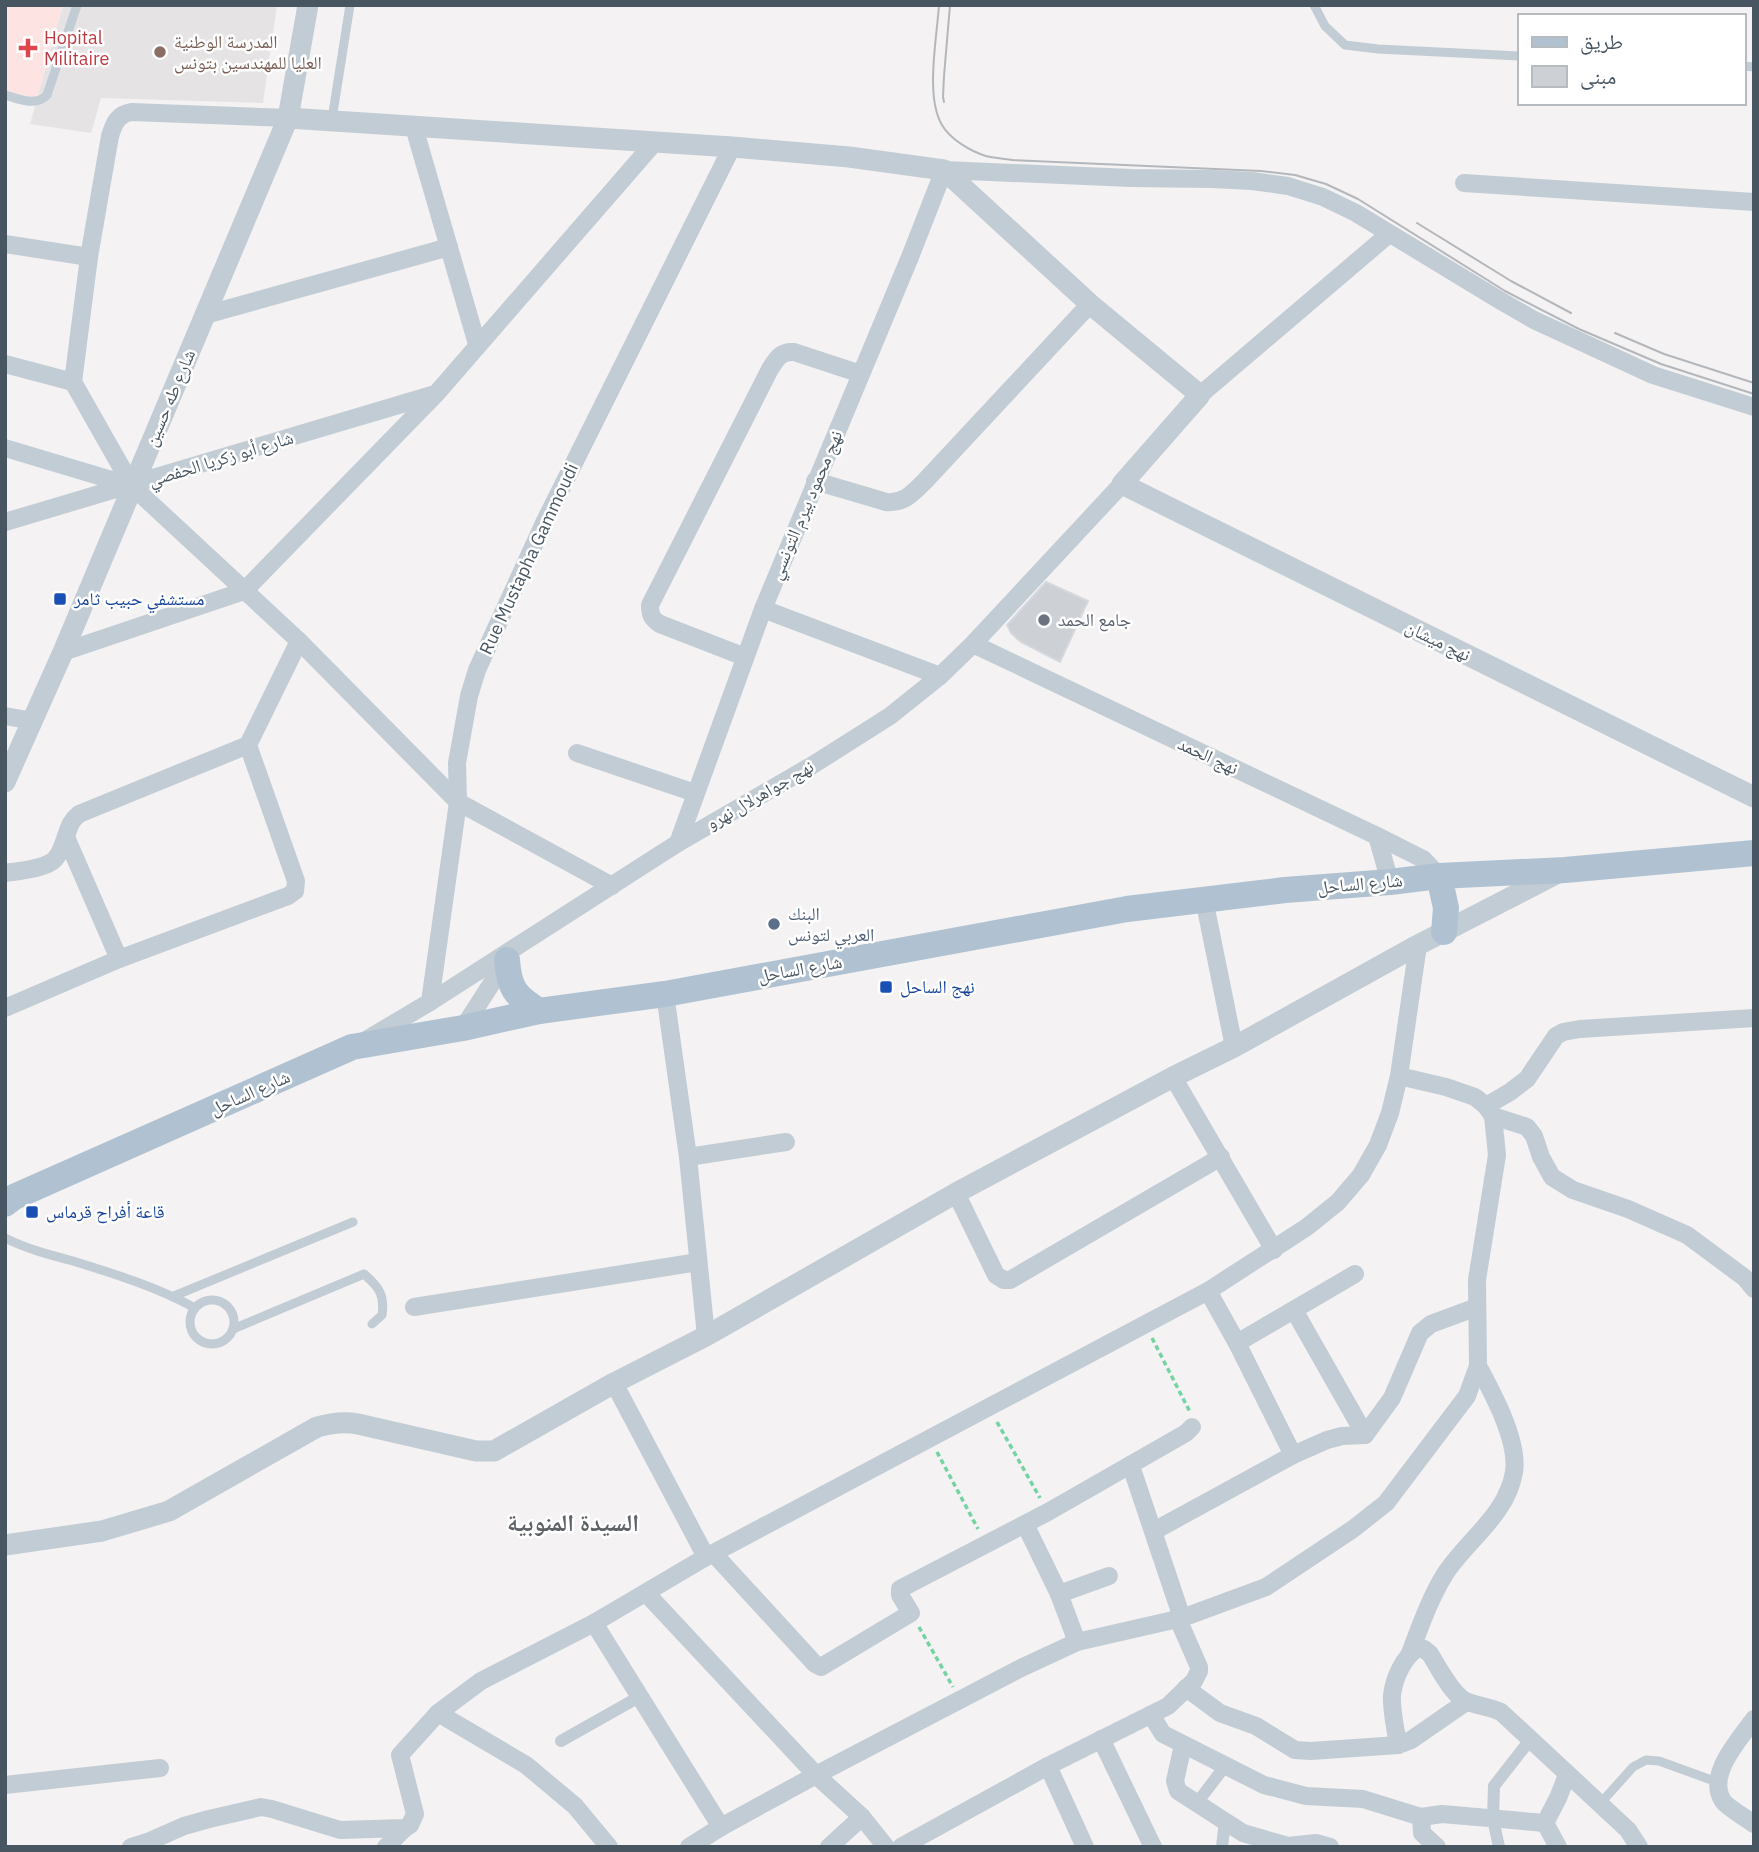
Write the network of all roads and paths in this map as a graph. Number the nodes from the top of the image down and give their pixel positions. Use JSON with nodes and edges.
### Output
{"nodes":[{"id":1,"x":77,"y":5,"type":"edge"},
{"id":2,"x":308,"y":5,"type":"edge"},
{"id":3,"x":350,"y":5,"type":"edge"},
{"id":4,"x":1314,"y":5,"type":"edge"},
{"id":5,"x":1518,"y":55,"type":"edge"},
{"id":6,"x":5,"y":95,"type":"edge"},
{"id":7,"x":288,"y":118,"type":"junction"},
{"id":8,"x":332,"y":121,"type":"junction"},
{"id":9,"x":414,"y":127,"type":"junction"},
{"id":10,"x":654,"y":143,"type":"junction"},
{"id":11,"x":732,"y":147,"type":"junction"},
{"id":12,"x":944,"y":170,"type":"junction"},
{"id":13,"x":1464,"y":183,"type":"dead end"},
{"id":14,"x":1754,"y":202,"type":"edge"},
{"id":15,"x":1389,"y":234,"type":"junction"},
{"id":16,"x":5,"y":244,"type":"edge"},
{"id":17,"x":449,"y":247,"type":"junction"},
{"id":18,"x":89,"y":257,"type":"junction"},
{"id":19,"x":1090,"y":304,"type":"junction"},
{"id":20,"x":205,"y":315,"type":"junction"},
{"id":21,"x":477,"y":344,"type":"junction"},
{"id":22,"x":5,"y":364,"type":"edge"},
{"id":23,"x":861,"y":374,"type":"junction"},
{"id":24,"x":73,"y":382,"type":"junction"},
{"id":25,"x":436,"y":394,"type":"junction"},
{"id":26,"x":1200,"y":395,"type":"junction"},
{"id":27,"x":1754,"y":407,"type":"edge"},
{"id":28,"x":5,"y":448,"type":"edge"},
{"id":29,"x":816,"y":481,"type":"junction"},
{"id":30,"x":1122,"y":484,"type":"junction"},
{"id":31,"x":132,"y":486,"type":"junction"},
{"id":32,"x":5,"y":523,"type":"edge"},
{"id":33,"x":244,"y":591,"type":"junction"},
{"id":34,"x":763,"y":609,"type":"junction"},
{"id":35,"x":299,"y":641,"type":"junction"},
{"id":36,"x":973,"y":644,"type":"junction"},
{"id":37,"x":63,"y":652,"type":"junction"},
{"id":38,"x":745,"y":657,"type":"junction"},
{"id":39,"x":940,"y":676,"type":"junction"},
{"id":40,"x":5,"y":716,"type":"edge"},
{"id":41,"x":33,"y":721,"type":"junction"},
{"id":42,"x":248,"y":745,"type":"junction"},
{"id":43,"x":577,"y":753,"type":"dead end"},
{"id":44,"x":5,"y":782,"type":"edge"},
{"id":45,"x":695,"y":793,"type":"junction"},
{"id":46,"x":1754,"y":797,"type":"edge"},
{"id":47,"x":458,"y":802,"type":"junction"},
{"id":48,"x":1377,"y":836,"type":"junction"},
{"id":49,"x":66,"y":837,"type":"junction"},
{"id":50,"x":678,"y":843,"type":"junction"},
{"id":51,"x":1754,"y":853,"type":"edge"},
{"id":52,"x":1565,"y":870,"type":"junction"},
{"id":53,"x":5,"y":873,"type":"edge"},
{"id":54,"x":1439,"y":876,"type":"junction"},
{"id":55,"x":1390,"y":882,"type":"junction"},
{"id":56,"x":612,"y":886,"type":"junction"},
{"id":57,"x":1204,"y":899,"type":"junction"},
{"id":58,"x":1444,"y":932,"type":"junction"},
{"id":59,"x":1418,"y":945,"type":"junction"},
{"id":60,"x":512,"y":953,"type":"junction"},
{"id":61,"x":119,"y":959,"type":"junction"},
{"id":62,"x":664,"y":994,"type":"junction"},
{"id":63,"x":430,"y":1002,"type":"junction"},
{"id":64,"x":5,"y":1008,"type":"edge"},
{"id":65,"x":540,"y":1012,"type":"junction"},
{"id":66,"x":1754,"y":1018,"type":"edge"},
{"id":67,"x":463,"y":1028,"type":"junction"},
{"id":68,"x":1234,"y":1047,"type":"junction"},
{"id":69,"x":352,"y":1048,"type":"junction"},
{"id":70,"x":1399,"y":1076,"type":"junction"},
{"id":71,"x":1173,"y":1077,"type":"junction"},
{"id":72,"x":1489,"y":1111,"type":"junction"},
{"id":73,"x":786,"y":1142,"type":"dead end"},
{"id":74,"x":688,"y":1157,"type":"junction"},
{"id":75,"x":1221,"y":1157,"type":"junction"},
{"id":76,"x":956,"y":1193,"type":"junction"},
{"id":77,"x":5,"y":1203,"type":"edge"},
{"id":78,"x":353,"y":1222,"type":"dead end"},
{"id":79,"x":5,"y":1238,"type":"edge"},
{"id":80,"x":1274,"y":1250,"type":"junction"},
{"id":81,"x":698,"y":1262,"type":"junction"},
{"id":82,"x":1355,"y":1274,"type":"dead end"},
{"id":83,"x":1754,"y":1289,"type":"edge"},
{"id":84,"x":1208,"y":1291,"type":"junction"},
{"id":85,"x":174,"y":1296,"type":"junction"},
{"id":86,"x":414,"y":1307,"type":"dead end"},
{"id":87,"x":1477,"y":1307,"type":"junction"},
{"id":88,"x":195,"y":1308,"type":"junction"},
{"id":89,"x":1294,"y":1310,"type":"junction"},
{"id":90,"x":372,"y":1324,"type":"dead end"},
{"id":91,"x":1145,"y":1325,"type":"junction"},
{"id":92,"x":233,"y":1329,"type":"junction"},
{"id":93,"x":706,"y":1336,"type":"junction"},
{"id":94,"x":1237,"y":1343,"type":"junction"},
{"id":95,"x":1478,"y":1366,"type":"junction"},
{"id":96,"x":614,"y":1383,"type":"junction"},
{"id":97,"x":988,"y":1406,"type":"junction"},
{"id":98,"x":1192,"y":1427,"type":"joint"},
{"id":99,"x":1365,"y":1435,"type":"junction"},
{"id":100,"x":930,"y":1438,"type":"junction"},
{"id":101,"x":1293,"y":1455,"type":"junction"},
{"id":102,"x":1131,"y":1466,"type":"junction"},
{"id":103,"x":1048,"y":1511,"type":"junction"},
{"id":104,"x":1025,"y":1524,"type":"junction"},
{"id":105,"x":1154,"y":1531,"type":"junction"},
{"id":106,"x":985,"y":1543,"type":"junction"},
{"id":107,"x":5,"y":1545,"type":"edge"},
{"id":108,"x":710,"y":1555,"type":"junction"},
{"id":109,"x":1110,"y":1576,"type":"dead end"},
{"id":110,"x":646,"y":1593,"type":"junction"},
{"id":111,"x":1059,"y":1594,"type":"junction"},
{"id":112,"x":911,"y":1613,"type":"junction"},
{"id":113,"x":1180,"y":1618,"type":"junction"},
{"id":114,"x":594,"y":1623,"type":"junction"},
{"id":115,"x":1077,"y":1642,"type":"junction"},
{"id":116,"x":1410,"y":1653,"type":"junction"},
{"id":117,"x":1186,"y":1688,"type":"junction"},
{"id":118,"x":639,"y":1697,"type":"junction"},
{"id":119,"x":960,"y":1700,"type":"junction"},
{"id":120,"x":1466,"y":1702,"type":"junction"},
{"id":121,"x":438,"y":1713,"type":"junction"},
{"id":122,"x":1151,"y":1715,"type":"junction"},
{"id":123,"x":1754,"y":1719,"type":"edge"},
{"id":124,"x":1101,"y":1739,"type":"junction"},
{"id":125,"x":1530,"y":1740,"type":"junction"},
{"id":126,"x":561,"y":1741,"type":"dead end"},
{"id":127,"x":1184,"y":1745,"type":"junction"},
{"id":128,"x":1398,"y":1745,"type":"junction"},
{"id":129,"x":1048,"y":1766,"type":"junction"},
{"id":130,"x":1225,"y":1766,"type":"junction"},
{"id":131,"x":160,"y":1768,"type":"dead end"},
{"id":132,"x":816,"y":1775,"type":"junction"},
{"id":133,"x":1567,"y":1775,"type":"junction"},
{"id":134,"x":1717,"y":1782,"type":"junction"},
{"id":135,"x":5,"y":1785,"type":"edge"},
{"id":136,"x":1197,"y":1803,"type":"junction"},
{"id":137,"x":1599,"y":1805,"type":"junction"},
{"id":138,"x":862,"y":1817,"type":"junction"},
{"id":139,"x":1421,"y":1817,"type":"junction"},
{"id":140,"x":1493,"y":1819,"type":"junction"},
{"id":141,"x":1225,"y":1821,"type":"junction"},
{"id":142,"x":1545,"y":1823,"type":"junction"},
{"id":143,"x":1754,"y":1824,"type":"edge"},
{"id":144,"x":720,"y":1827,"type":"junction"},
{"id":145,"x":405,"y":1828,"type":"junction"},
{"id":146,"x":1078,"y":1844,"type":"edge"},
{"id":147,"x":131,"y":1847,"type":"edge"},
{"id":148,"x":386,"y":1847,"type":"edge"},
{"id":149,"x":609,"y":1847,"type":"edge"},
{"id":150,"x":689,"y":1847,"type":"edge"},
{"id":151,"x":828,"y":1847,"type":"edge"},
{"id":152,"x":886,"y":1847,"type":"edge"},
{"id":153,"x":901,"y":1847,"type":"edge"},
{"id":154,"x":1153,"y":1847,"type":"edge"},
{"id":155,"x":1222,"y":1847,"type":"edge"},
{"id":156,"x":1330,"y":1847,"type":"edge"},
{"id":157,"x":1437,"y":1847,"type":"edge"},
{"id":158,"x":1499,"y":1847,"type":"edge"},
{"id":159,"x":1558,"y":1847,"type":"edge"},
{"id":160,"x":1639,"y":1847,"type":"edge"}],
"edges":[{"from":1,"to":6,"type":"lane"},
{"from":2,"to":7,"type":"street","name":"شارع طه حسين"},
{"from":3,"to":8,"type":"lane"},
{"from":4,"to":5,"type":"lane"},
{"from":7,"to":8,"type":"street"},
{"from":7,"to":18,"type":"street"},
{"from":7,"to":20,"type":"street","name":"شارع طه حسين"},
{"from":8,"to":9,"type":"street"},
{"from":9,"to":10,"type":"street"},
{"from":9,"to":17,"type":"street"},
{"from":10,"to":11,"type":"street"},
{"from":10,"to":21,"type":"street"},
{"from":11,"to":12,"type":"street"},
{"from":11,"to":47,"type":"street","name":"Rue Mustapha Gammoudi"},
{"from":12,"to":15,"type":"street"},
{"from":12,"to":19,"type":"street"},
{"from":12,"to":23,"type":"street","name":"نهج محمود بيرم التونسي"},
{"from":13,"to":14,"type":"street"},
{"from":15,"to":26,"type":"street"},
{"from":15,"to":27,"type":"street"},
{"from":16,"to":18,"type":"street"},
{"from":17,"to":20,"type":"street"},
{"from":17,"to":21,"type":"street"},
{"from":18,"to":24,"type":"street"},
{"from":19,"to":26,"type":"street"},
{"from":19,"to":29,"type":"street"},
{"from":20,"to":31,"type":"street","name":"شارع طه حسين"},
{"from":21,"to":25,"type":"street"},
{"from":22,"to":24,"type":"street"},
{"from":23,"to":29,"type":"street","name":"نهج محمود بيرم التونسي"},
{"from":23,"to":38,"type":"street"},
{"from":24,"to":31,"type":"street"},
{"from":25,"to":31,"type":"street","name":"شارع أبو زكريا الحفصي"},
{"from":25,"to":33,"type":"street"},
{"from":26,"to":30,"type":"street"},
{"from":28,"to":31,"type":"street"},
{"from":29,"to":34,"type":"street","name":"نهج محمود بيرم التونسي"},
{"from":30,"to":36,"type":"street","name":"نهج جواهرلال نهرو"},
{"from":30,"to":46,"type":"street","name":"نهج ميشان"},
{"from":31,"to":32,"type":"street","name":"شارع أبو زكريا الحفصي"},
{"from":31,"to":33,"type":"street"},
{"from":31,"to":37,"type":"street","name":"شارع طه حسين"},
{"from":33,"to":35,"type":"street"},
{"from":33,"to":37,"type":"street"},
{"from":34,"to":38,"type":"street","name":"نهج محمود بيرم التونسي"},
{"from":34,"to":39,"type":"street"},
{"from":35,"to":42,"type":"street"},
{"from":35,"to":47,"type":"street"},
{"from":36,"to":39,"type":"street","name":"نهج جواهرلال نهرو"},
{"from":36,"to":48,"type":"street","name":"نهج الحمد"},
{"from":37,"to":41,"type":"street","name":"شارع طه حسين"},
{"from":38,"to":45,"type":"street","name":"نهج محمود بيرم التونسي"},
{"from":39,"to":50,"type":"street","name":"نهج جواهرلال نهرو"},
{"from":40,"to":41,"type":"street"},
{"from":41,"to":44,"type":"street","name":"شارع طه حسين"},
{"from":42,"to":49,"type":"street"},
{"from":42,"to":61,"type":"street"},
{"from":43,"to":45,"type":"street"},
{"from":45,"to":50,"type":"street","name":"نهج محمود بيرم التونسي"},
{"from":47,"to":56,"type":"street"},
{"from":47,"to":63,"type":"street","name":"Rue Mustapha Gammoudi"},
{"from":48,"to":54,"type":"street","name":"نهج الحمد"},
{"from":48,"to":55,"type":"street"},
{"from":49,"to":53,"type":"street"},
{"from":49,"to":61,"type":"street"},
{"from":50,"to":56,"type":"street","name":"نهج جواهرلال نهرو"},
{"from":51,"to":52,"type":"main road","name":"شارع الساحل"},
{"from":52,"to":54,"type":"main road","name":"شارع الساحل"},
{"from":52,"to":58,"type":"street"},
{"from":54,"to":55,"type":"main road","name":"شارع الساحل"},
{"from":54,"to":58,"type":"main road"},
{"from":55,"to":57,"type":"main road","name":"شارع الساحل"},
{"from":56,"to":60,"type":"street","name":"نهج جواهرلال نهرو"},
{"from":57,"to":62,"type":"main road","name":"شارع الساحل"},
{"from":57,"to":68,"type":"street"},
{"from":58,"to":59,"type":"street"},
{"from":59,"to":68,"type":"street"},
{"from":59,"to":70,"type":"street"},
{"from":60,"to":63,"type":"street","name":"نهج جواهرلال نهرو"},
{"from":60,"to":65,"type":"main road"},
{"from":60,"to":67,"type":"street"},
{"from":61,"to":64,"type":"street"},
{"from":62,"to":65,"type":"main road","name":"شارع الساحل"},
{"from":62,"to":74,"type":"street"},
{"from":63,"to":69,"type":"street","name":"نهج جواهرلال نهرو"},
{"from":65,"to":67,"type":"main road","name":"شارع الساحل"},
{"from":66,"to":72,"type":"street"},
{"from":67,"to":69,"type":"main road","name":"شارع الساحل"},
{"from":68,"to":71,"type":"street"},
{"from":69,"to":77,"type":"main road","name":"شارع الساحل"},
{"from":70,"to":72,"type":"street"},
{"from":70,"to":80,"type":"street"},
{"from":71,"to":75,"type":"street"},
{"from":71,"to":76,"type":"street"},
{"from":72,"to":83,"type":"street"},
{"from":72,"to":87,"type":"street"},
{"from":73,"to":74,"type":"street"},
{"from":74,"to":81,"type":"street"},
{"from":75,"to":76,"type":"street"},
{"from":75,"to":80,"type":"street"},
{"from":76,"to":93,"type":"street"},
{"from":78,"to":85,"type":"lane"},
{"from":79,"to":85,"type":"lane"},
{"from":80,"to":84,"type":"street"},
{"from":81,"to":86,"type":"street"},
{"from":81,"to":93,"type":"street"},
{"from":82,"to":89,"type":"street"},
{"from":84,"to":91,"type":"street"},
{"from":84,"to":94,"type":"street"},
{"from":85,"to":88,"type":"lane"},
{"from":87,"to":95,"type":"street"},
{"from":87,"to":99,"type":"street"},
{"from":88,"to":92,"type":"lane"},
{"from":88,"to":92,"type":"lane"},
{"from":89,"to":94,"type":"street"},
{"from":89,"to":99,"type":"street"},
{"from":90,"to":92,"type":"lane"},
{"from":91,"to":97,"type":"street"},
{"from":91,"to":98,"type":"path"},
{"from":93,"to":96,"type":"street"},
{"from":94,"to":101,"type":"street"},
{"from":95,"to":113,"type":"street"},
{"from":95,"to":116,"type":"street"},
{"from":96,"to":107,"type":"street"},
{"from":96,"to":108,"type":"street"},
{"from":97,"to":100,"type":"street"},
{"from":97,"to":103,"type":"path"},
{"from":98,"to":102,"type":"street"},
{"from":99,"to":101,"type":"street"},
{"from":100,"to":106,"type":"path"},
{"from":100,"to":108,"type":"street"},
{"from":101,"to":105,"type":"street"},
{"from":102,"to":103,"type":"street"},
{"from":102,"to":105,"type":"street"},
{"from":103,"to":104,"type":"street"},
{"from":104,"to":106,"type":"street"},
{"from":104,"to":111,"type":"street"},
{"from":105,"to":113,"type":"street"},
{"from":106,"to":112,"type":"street"},
{"from":108,"to":110,"type":"street"},
{"from":108,"to":112,"type":"street"},
{"from":109,"to":111,"type":"street"},
{"from":110,"to":114,"type":"street"},
{"from":110,"to":132,"type":"street"},
{"from":111,"to":115,"type":"street"},
{"from":112,"to":119,"type":"path"},
{"from":113,"to":115,"type":"street"},
{"from":113,"to":117,"type":"street"},
{"from":114,"to":118,"type":"street"},
{"from":114,"to":121,"type":"street"},
{"from":115,"to":119,"type":"street"},
{"from":116,"to":120,"type":"street"},
{"from":116,"to":128,"type":"street"},
{"from":117,"to":122,"type":"street"},
{"from":117,"to":128,"type":"street"},
{"from":118,"to":126,"type":"street"},
{"from":118,"to":144,"type":"street"},
{"from":119,"to":132,"type":"street"},
{"from":120,"to":125,"type":"street"},
{"from":120,"to":128,"type":"street"},
{"from":121,"to":145,"type":"street"},
{"from":121,"to":149,"type":"street"},
{"from":122,"to":124,"type":"street"},
{"from":122,"to":127,"type":"street"},
{"from":123,"to":134,"type":"street"},
{"from":124,"to":129,"type":"street"},
{"from":124,"to":154,"type":"street"},
{"from":125,"to":133,"type":"street"},
{"from":125,"to":140,"type":"street"},
{"from":127,"to":130,"type":"street"},
{"from":127,"to":136,"type":"street"},
{"from":129,"to":146,"type":"street"},
{"from":129,"to":153,"type":"street"},
{"from":130,"to":136,"type":"street"},
{"from":130,"to":139,"type":"street"},
{"from":131,"to":135,"type":"street"},
{"from":132,"to":138,"type":"street"},
{"from":132,"to":144,"type":"street"},
{"from":133,"to":137,"type":"street"},
{"from":133,"to":142,"type":"street"},
{"from":134,"to":137,"type":"lane"},
{"from":134,"to":143,"type":"street"},
{"from":136,"to":141,"type":"street"},
{"from":137,"to":160,"type":"street"},
{"from":138,"to":151,"type":"street"},
{"from":138,"to":152,"type":"street"},
{"from":139,"to":140,"type":"street"},
{"from":139,"to":157,"type":"street"},
{"from":140,"to":142,"type":"street"},
{"from":140,"to":158,"type":"street"},
{"from":141,"to":155,"type":"street"},
{"from":141,"to":156,"type":"street"},
{"from":142,"to":159,"type":"street"},
{"from":144,"to":150,"type":"street"},
{"from":145,"to":147,"type":"street"},
{"from":145,"to":148,"type":"street"}]}
